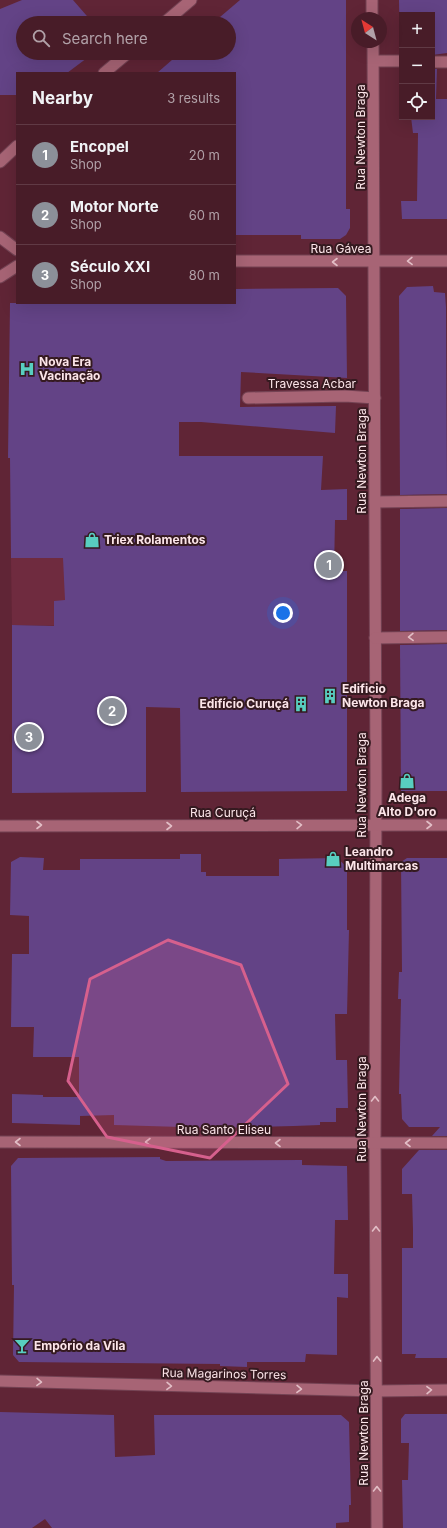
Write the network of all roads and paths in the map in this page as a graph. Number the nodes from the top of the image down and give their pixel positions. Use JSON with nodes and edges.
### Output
{"nodes":[{"id":1,"x":191,"y":0,"type":"edge"},
{"id":2,"x":372,"y":0,"type":"edge"},
{"id":3,"x":372,"y":12,"type":"edge"},
{"id":4,"x":172,"y":16,"type":"edge"},
{"id":5,"x":373,"y":48,"type":"edge"},
{"id":6,"x":120,"y":60,"type":"edge"},
{"id":7,"x":374,"y":61,"type":"junction"},
{"id":8,"x":399,"y":61,"type":"edge"},
{"id":9,"x":435,"y":62,"type":"edge"},
{"id":10,"x":447,"y":62,"type":"edge"},
{"id":11,"x":105,"y":72,"type":"edge"},
{"id":12,"x":16,"y":147,"type":"edge"},
{"id":13,"x":0,"y":162,"type":"edge"},
{"id":14,"x":0,"y":236,"type":"edge"},
{"id":15,"x":16,"y":249,"type":"edge"},
{"id":16,"x":236,"y":261,"type":"edge"},
{"id":17,"x":447,"y":261,"type":"edge"},
{"id":18,"x":374,"y":262,"type":"junction"},
{"id":19,"x":16,"y":267,"type":"edge"},
{"id":20,"x":0,"y":277,"type":"edge"},
{"id":21,"x":248,"y":398,"type":"dead end"},
{"id":22,"x":375,"y":398,"type":"junction"},
{"id":23,"x":447,"y":501,"type":"edge"},
{"id":24,"x":375,"y":502,"type":"junction"},
{"id":25,"x":447,"y":637,"type":"edge"},
{"id":26,"x":375,"y":638,"type":"junction"},
{"id":27,"x":376,"y":824,"type":"junction"},
{"id":28,"x":447,"y":825,"type":"edge"},
{"id":29,"x":0,"y":826,"type":"edge"},
{"id":30,"x":0,"y":1142,"type":"edge"},
{"id":31,"x":375,"y":1143,"type":"junction"},
{"id":32,"x":447,"y":1143,"type":"edge"},
{"id":33,"x":0,"y":1381,"type":"edge"},
{"id":34,"x":447,"y":1390,"type":"edge"},
{"id":35,"x":377,"y":1391,"type":"junction"},
{"id":36,"x":377,"y":1528,"type":"edge"}],
"edges":[{"from":1,"to":4,"type":"street"},
{"from":2,"to":3,"type":"street"},
{"from":5,"to":7,"type":"street","name":"Rua Newton Braga"},
{"from":6,"to":11,"type":"street"},
{"from":7,"to":8,"type":"street"},
{"from":7,"to":18,"type":"street","name":"Rua Newton Braga"},
{"from":9,"to":10,"type":"street"},
{"from":12,"to":13,"type":"street"},
{"from":14,"to":15,"type":"street"},
{"from":18,"to":16,"type":"street","name":"Rua Gávea","one_way":true},
{"from":17,"to":18,"type":"street","name":"Rua Gávea","one_way":true},
{"from":18,"to":22,"type":"street","name":"Rua Newton Braga"},
{"from":19,"to":20,"type":"street"},
{"from":21,"to":22,"type":"street","name":"Travessa Acbar"},
{"from":22,"to":24,"type":"street","name":"Rua Newton Braga"},
{"from":23,"to":24,"type":"street"},
{"from":24,"to":26,"type":"street","name":"Rua Newton Braga"},
{"from":25,"to":26,"type":"street","one_way":true},
{"from":26,"to":27,"type":"street","name":"Rua Newton Braga"},
{"from":27,"to":28,"type":"street","name":"Rua Curuçá","one_way":true},
{"from":29,"to":27,"type":"street","name":"Rua Curuçá","one_way":true},
{"from":31,"to":27,"type":"street","name":"Rua Newton Braga","one_way":true},
{"from":31,"to":30,"type":"street","name":"Rua Santo Eliseu","one_way":true},
{"from":32,"to":31,"type":"street","name":"Rua Santo Eliseu","one_way":true},
{"from":35,"to":31,"type":"street","name":"Rua Newton Braga","one_way":true},
{"from":33,"to":35,"type":"street","name":"Rua Magarinos Torres","one_way":true},
{"from":35,"to":34,"type":"street","name":"Rua Magarinos Torres","one_way":true},
{"from":36,"to":35,"type":"street","name":"Rua Newton Braga","one_way":true}]}
